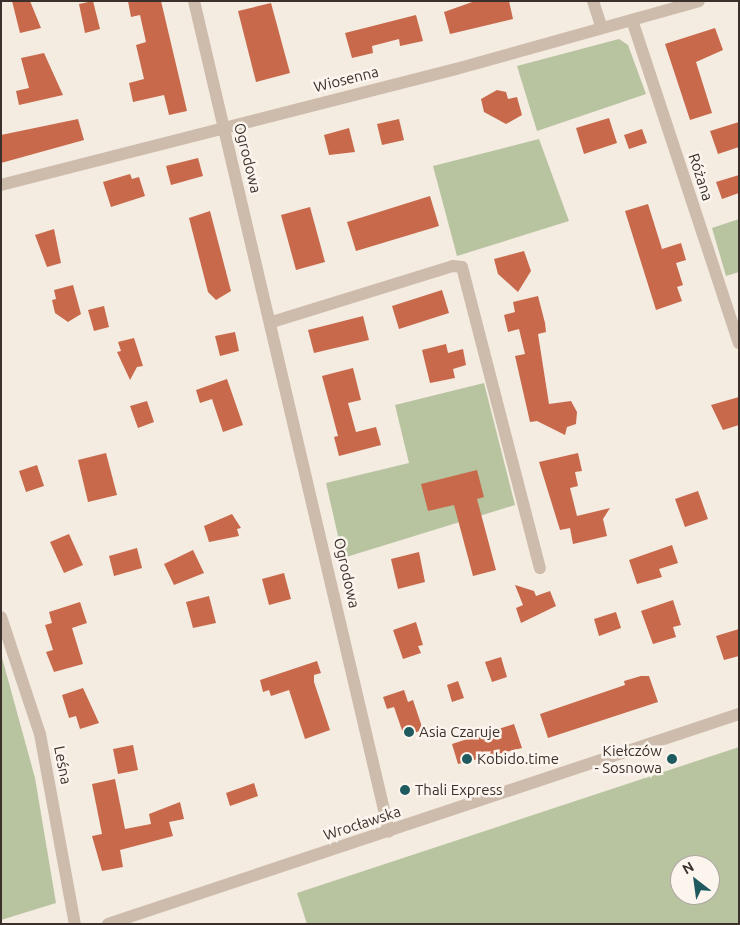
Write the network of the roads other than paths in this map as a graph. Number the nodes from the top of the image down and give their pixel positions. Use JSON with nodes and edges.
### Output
{"nodes":[{"id":1,"x":194,"y":1,"type":"edge"},
{"id":2,"x":593,"y":1,"type":"edge"},
{"id":3,"x":698,"y":1,"type":"edge"},
{"id":4,"x":632,"y":20,"type":"junction"},
{"id":5,"x":602,"y":28,"type":"junction"},
{"id":6,"x":223,"y":126,"type":"junction"},
{"id":7,"x":1,"y":185,"type":"edge"},
{"id":8,"x":272,"y":322,"type":"junction"},
{"id":9,"x":739,"y":343,"type":"edge"},
{"id":10,"x":540,"y":568,"type":"dead end"},
{"id":11,"x":1,"y":617,"type":"edge"},
{"id":12,"x":739,"y":714,"type":"edge"},
{"id":13,"x":389,"y":831,"type":"junction"},
{"id":14,"x":75,"y":924,"type":"edge"},
{"id":15,"x":108,"y":924,"type":"edge"}],
"edges":[{"from":1,"to":6,"type":"street","name":"Ogrodowa"},
{"from":2,"to":5,"type":"street"},
{"from":3,"to":4,"type":"street","name":"Wiosenna"},
{"from":4,"to":5,"type":"street","name":"Wiosenna"},
{"from":4,"to":9,"type":"street","name":"Różana"},
{"from":5,"to":6,"type":"street","name":"Wiosenna"},
{"from":6,"to":7,"type":"street","name":"Wiosenna"},
{"from":6,"to":8,"type":"street","name":"Ogrodowa"},
{"from":8,"to":10,"type":"street"},
{"from":8,"to":13,"type":"street","name":"Ogrodowa"},
{"from":11,"to":14,"type":"street","name":"Leśna"},
{"from":12,"to":13,"type":"street","name":"Wrocławska"},
{"from":13,"to":15,"type":"street","name":"Wrocławska"}]}
